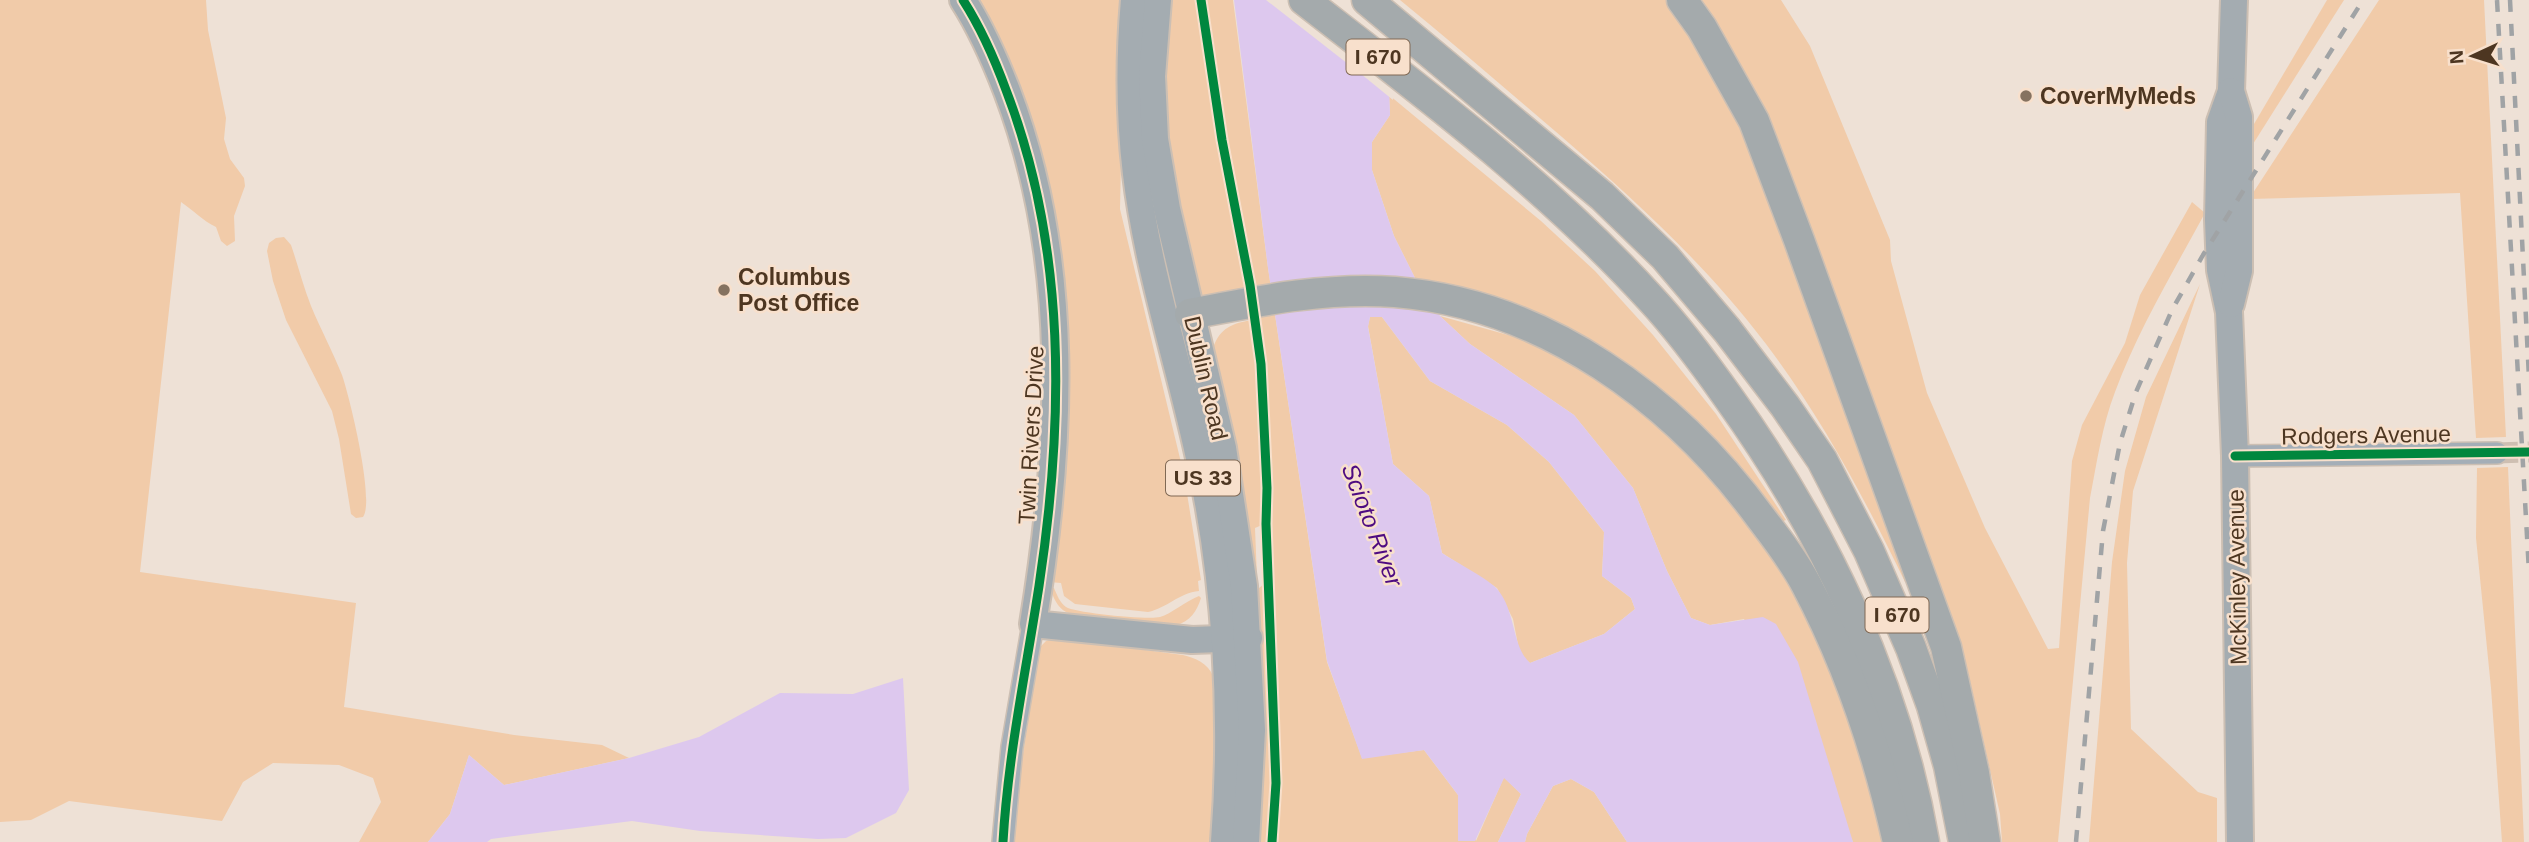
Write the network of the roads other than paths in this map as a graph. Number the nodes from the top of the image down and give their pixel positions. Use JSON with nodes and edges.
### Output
{"nodes":[{"id":1,"x":963,"y":0,"type":"edge"},
{"id":2,"x":1134,"y":0,"type":"edge"},
{"id":3,"x":1147,"y":0,"type":"edge"},
{"id":4,"x":1158,"y":0,"type":"edge"},
{"id":5,"x":1304,"y":0,"type":"edge"},
{"id":6,"x":1367,"y":0,"type":"edge"},
{"id":7,"x":1682,"y":0,"type":"edge"},
{"id":8,"x":2234,"y":0,"type":"edge"},
{"id":9,"x":1190,"y":314,"type":"junction"},
{"id":10,"x":2497,"y":453,"type":"tunnel mouth"},
{"id":11,"x":2235,"y":456,"type":"junction"},
{"id":12,"x":1033,"y":624,"type":"junction"},
{"id":13,"x":1236,"y":638,"type":"junction"},
{"id":14,"x":1003,"y":842,"type":"edge"},
{"id":15,"x":1224,"y":842,"type":"edge"},
{"id":16,"x":1246,"y":842,"type":"edge"},
{"id":17,"x":1899,"y":842,"type":"edge"},
{"id":18,"x":1923,"y":842,"type":"edge"},
{"id":19,"x":1964,"y":842,"type":"edge"},
{"id":20,"x":1985,"y":842,"type":"edge"},
{"id":21,"x":2240,"y":842,"type":"edge"}],
"edges":[{"from":1,"to":12,"type":"main road","name":"Twin Rivers Drive"},
{"from":2,"to":13,"type":"main road","name":"Dublin Road","number":"US 33"},
{"from":3,"to":9,"type":"main road"},
{"from":4,"to":9,"type":"main road","name":"Dublin Road","number":"US 33"},
{"from":5,"to":18,"type":"highway","number":"I 670"},
{"from":6,"to":19,"type":"highway","number":"I 670"},
{"from":7,"to":20,"type":"highway"},
{"from":8,"to":11,"type":"main road","name":"McKinley Avenue"},
{"from":9,"to":13,"type":"main road","name":"Dublin Road","number":"US 33"},
{"from":9,"to":17,"type":"highway"},
{"from":10,"to":11,"type":"street","name":"Rodgers Avenue"},
{"from":11,"to":21,"type":"main road","name":"McKinley Avenue"},
{"from":12,"to":13,"type":"main road"},
{"from":12,"to":14,"type":"street","name":"Twin Rivers Drive"},
{"from":13,"to":15,"type":"main road","name":"Dublin Road","number":"US 33"},
{"from":13,"to":16,"type":"main road","name":"Dublin Road","number":"US 33"}]}
